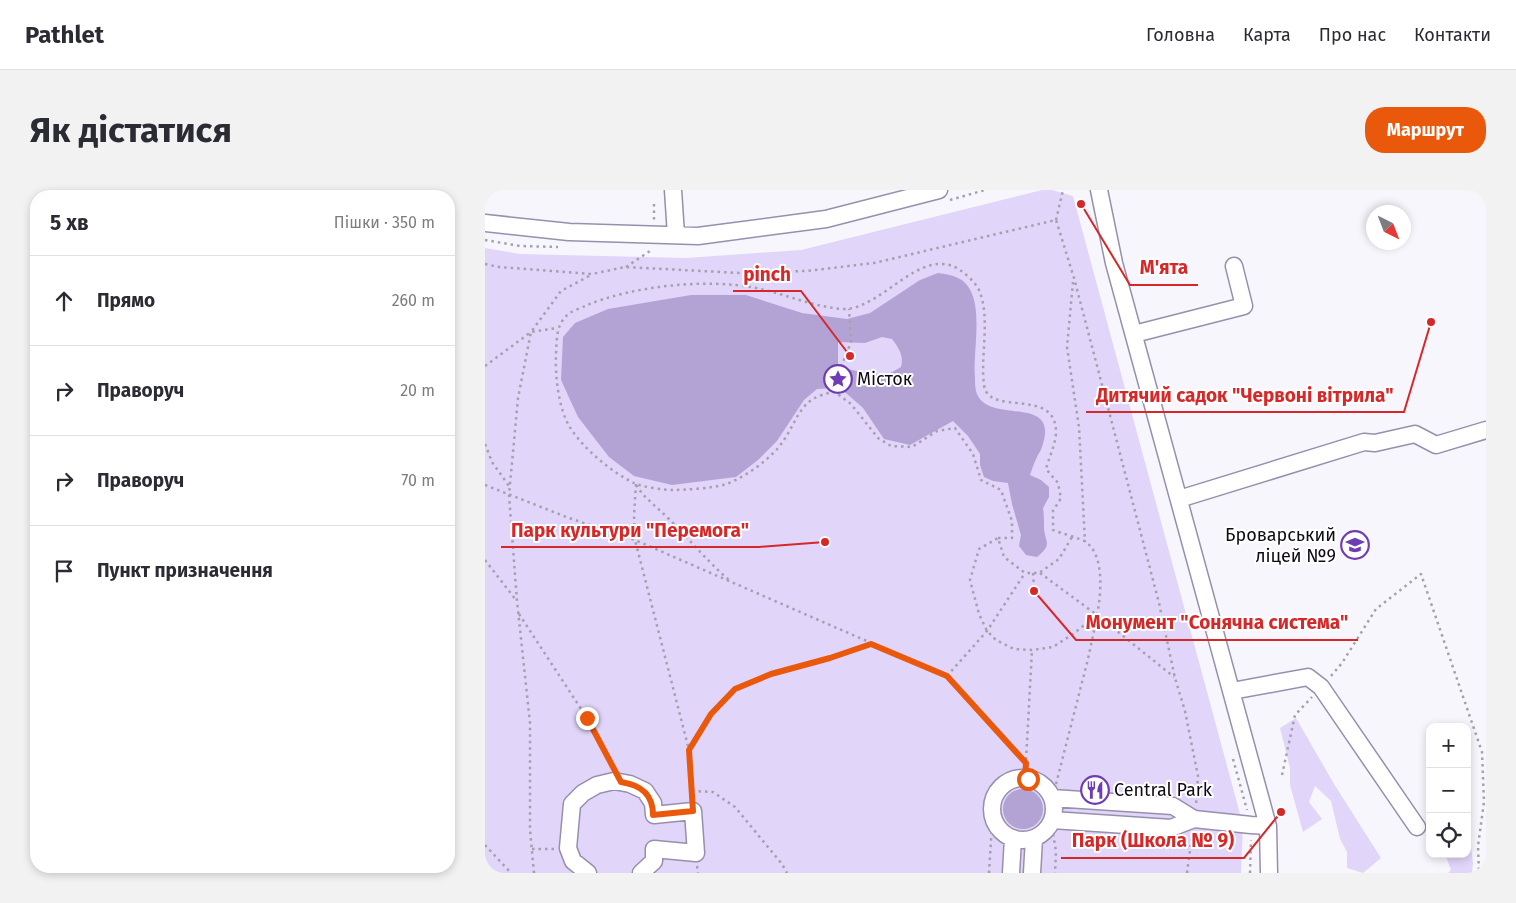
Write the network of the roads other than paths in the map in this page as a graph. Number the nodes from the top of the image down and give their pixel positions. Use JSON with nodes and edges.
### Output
{"nodes":[{"id":1,"x":673,"y":190,"type":"edge"},
{"id":2,"x":939,"y":190,"type":"edge"},
{"id":3,"x":1099,"y":190,"type":"edge"},
{"id":4,"x":485,"y":223,"type":"edge"},
{"id":5,"x":676,"y":235,"type":"junction"},
{"id":6,"x":1235,"y":266,"type":"dead end"},
{"id":7,"x":1134,"y":334,"type":"junction"},
{"id":8,"x":1486,"y":430,"type":"edge"},
{"id":9,"x":1179,"y":499,"type":"junction"},
{"id":10,"x":1232,"y":691,"type":"junction"},
{"id":11,"x":1052,"y":798,"type":"junction"},
{"id":12,"x":1194,"y":819,"type":"junction"},
{"id":13,"x":1052,"y":820,"type":"junction"},
{"id":14,"x":1268,"y":826,"type":"junction"},
{"id":15,"x":1417,"y":827,"type":"dead end"},
{"id":16,"x":1013,"y":838,"type":"junction"},
{"id":17,"x":1034,"y":838,"type":"junction"},
{"id":18,"x":588,"y":873,"type":"edge"},
{"id":19,"x":641,"y":873,"type":"edge"},
{"id":20,"x":1011,"y":873,"type":"edge"},
{"id":21,"x":1032,"y":873,"type":"edge"},
{"id":22,"x":1269,"y":873,"type":"edge"}],
"edges":[{"from":1,"to":5,"type":"street"},
{"from":2,"to":5,"type":"street"},
{"from":3,"to":7,"type":"street"},
{"from":4,"to":5,"type":"street"},
{"from":6,"to":7,"type":"street"},
{"from":7,"to":9,"type":"street"},
{"from":8,"to":9,"type":"street"},
{"from":9,"to":10,"type":"street"},
{"from":10,"to":14,"type":"street"},
{"from":10,"to":15,"type":"street"},
{"from":11,"to":12,"type":"street"},
{"from":11,"to":13,"type":"street"},
{"from":11,"to":16,"type":"street"},
{"from":12,"to":13,"type":"street"},
{"from":12,"to":14,"type":"street"},
{"from":13,"to":17,"type":"street"},
{"from":14,"to":22,"type":"street"},
{"from":16,"to":17,"type":"street"},
{"from":16,"to":20,"type":"street"},
{"from":17,"to":21,"type":"street"},
{"from":18,"to":19,"type":"street"}]}
